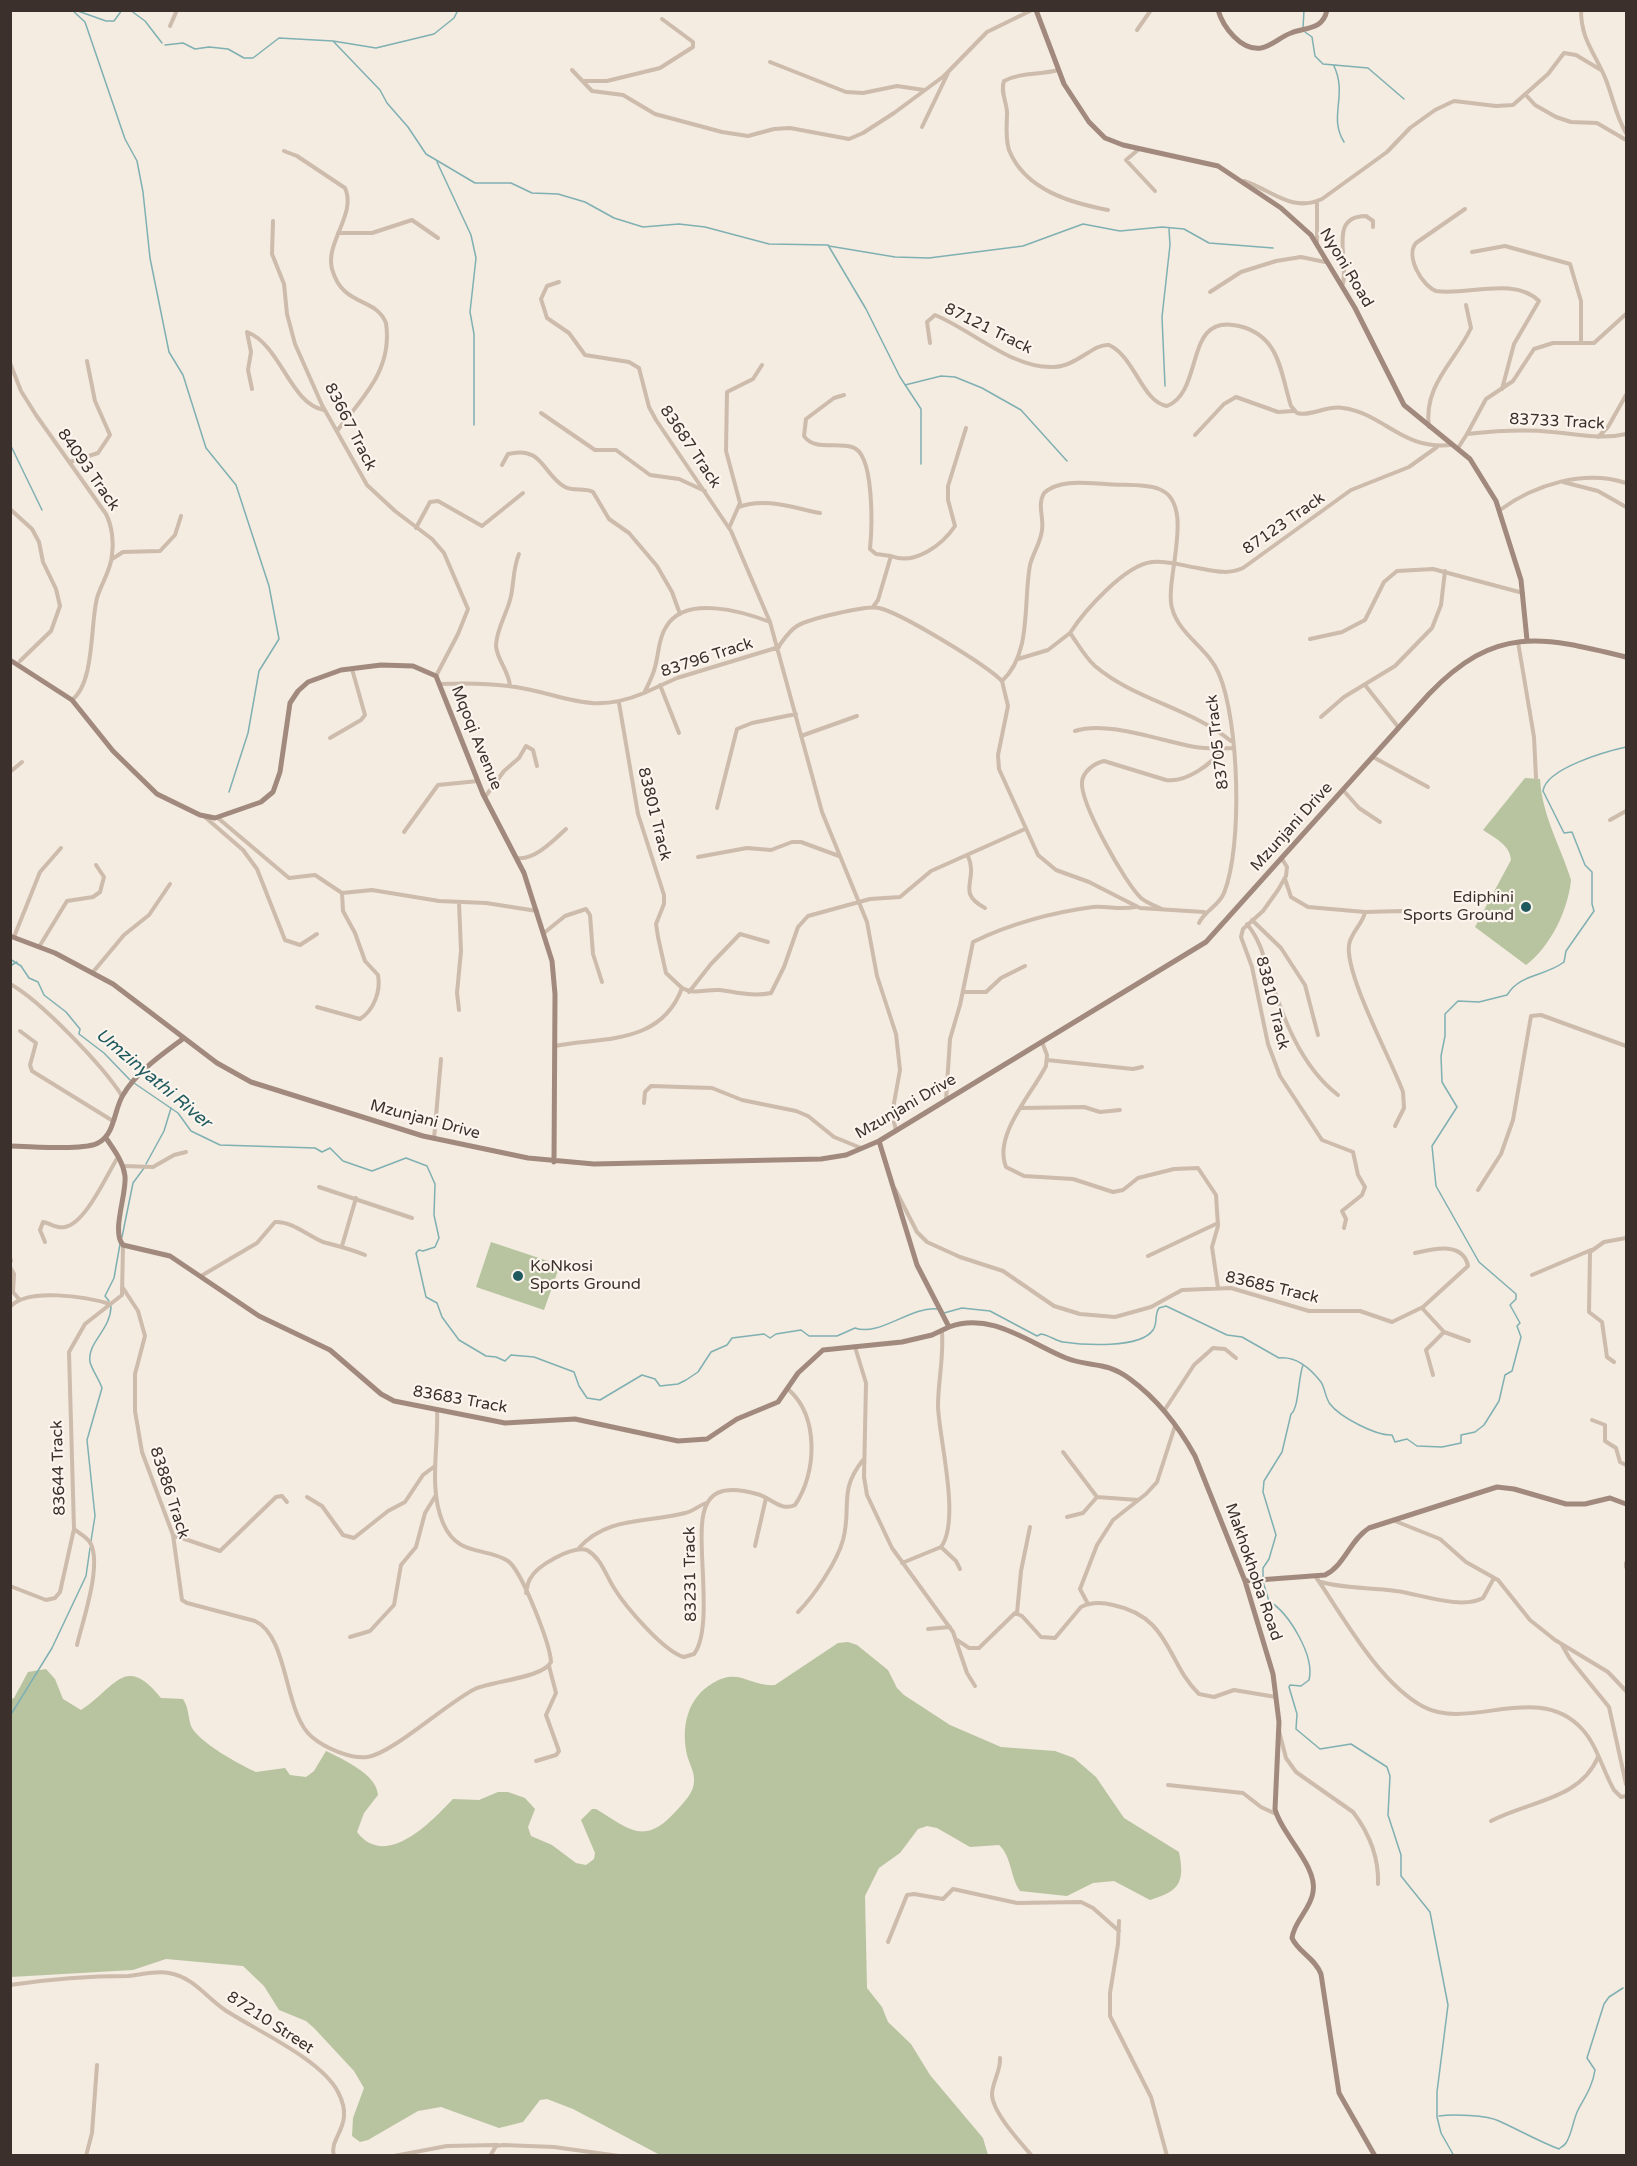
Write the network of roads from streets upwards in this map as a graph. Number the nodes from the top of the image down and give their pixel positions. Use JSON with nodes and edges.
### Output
{"nodes":[{"id":1,"x":177,"y":10,"type":"edge"},
{"id":2,"x":1034,"y":10,"type":"edge"},
{"id":3,"x":1151,"y":10,"type":"edge"},
{"id":4,"x":1218,"y":10,"type":"edge"},
{"id":5,"x":1327,"y":10,"type":"edge"},
{"id":6,"x":1581,"y":10,"type":"edge"},
{"id":7,"x":662,"y":19,"type":"dead end"},
{"id":8,"x":170,"y":26,"type":"dead end"},
{"id":9,"x":1137,"y":30,"type":"dead end"},
{"id":10,"x":770,"y":62,"type":"dead end"},
{"id":11,"x":572,"y":70,"type":"dead end"},
{"id":12,"x":1058,"y":70,"type":"junction"},
{"id":13,"x":1602,"y":70,"type":"junction"},
{"id":14,"x":948,"y":73,"type":"junction"},
{"id":15,"x":585,"y":81,"type":"junction"},
{"id":16,"x":924,"y":90,"type":"junction"},
{"id":17,"x":1525,"y":94,"type":"junction"},
{"id":18,"x":922,"y":127,"type":"dead end"},
{"id":19,"x":1626,"y":133,"type":"edge"},
{"id":20,"x":1626,"y":140,"type":"edge"},
{"id":21,"x":1139,"y":148,"type":"junction"},
{"id":22,"x":284,"y":151,"type":"dead end"},
{"id":23,"x":1243,"y":180,"type":"junction"},
{"id":24,"x":1155,"y":190,"type":"dead end"},
{"id":25,"x":1317,"y":201,"type":"junction"},
{"id":26,"x":1466,"y":208,"type":"dead end"},
{"id":27,"x":1108,"y":210,"type":"dead end"},
{"id":28,"x":10,"y":211,"type":"edge"},
{"id":29,"x":273,"y":221,"type":"dead end"},
{"id":30,"x":1373,"y":227,"type":"dead end"},
{"id":31,"x":10,"y":232,"type":"edge"},
{"id":32,"x":338,"y":233,"type":"junction"},
{"id":33,"x":438,"y":238,"type":"dead end"},
{"id":34,"x":1317,"y":247,"type":"junction"},
{"id":35,"x":1472,"y":252,"type":"dead end"},
{"id":36,"x":1325,"y":262,"type":"junction"},
{"id":37,"x":559,"y":282,"type":"dead end"},
{"id":38,"x":1342,"y":286,"type":"junction"},
{"id":39,"x":1210,"y":292,"type":"dead end"},
{"id":40,"x":1466,"y":305,"type":"dead end"},
{"id":41,"x":1626,"y":314,"type":"edge"},
{"id":42,"x":1581,"y":342,"type":"junction"},
{"id":43,"x":930,"y":343,"type":"dead end"},
{"id":44,"x":87,"y":361,"type":"dead end"},
{"id":45,"x":10,"y":363,"type":"edge"},
{"id":46,"x":762,"y":365,"type":"dead end"},
{"id":47,"x":252,"y":389,"type":"dead end"},
{"id":48,"x":1502,"y":389,"type":"junction"},
{"id":49,"x":844,"y":395,"type":"dead end"},
{"id":50,"x":1626,"y":395,"type":"edge"},
{"id":51,"x":325,"y":410,"type":"junction"},
{"id":52,"x":1294,"y":411,"type":"junction"},
{"id":53,"x":541,"y":412,"type":"dead end"},
{"id":54,"x":966,"y":428,"type":"dead end"},
{"id":55,"x":1430,"y":429,"type":"junction"},
{"id":56,"x":337,"y":431,"type":"junction"},
{"id":57,"x":1467,"y":434,"type":"junction"},
{"id":58,"x":1626,"y":434,"type":"edge"},
{"id":59,"x":1195,"y":435,"type":"dead end"},
{"id":60,"x":1598,"y":437,"type":"junction"},
{"id":61,"x":1437,"y":446,"type":"junction"},
{"id":62,"x":1455,"y":447,"type":"junction"},
{"id":63,"x":70,"y":462,"type":"junction"},
{"id":64,"x":502,"y":465,"type":"dead end"},
{"id":65,"x":1562,"y":482,"type":"junction"},
{"id":66,"x":1626,"y":483,"type":"edge"},
{"id":67,"x":705,"y":491,"type":"junction"},
{"id":68,"x":523,"y":493,"type":"dead end"},
{"id":69,"x":739,"y":507,"type":"junction"},
{"id":70,"x":1626,"y":507,"type":"edge"},
{"id":71,"x":10,"y":509,"type":"edge"},
{"id":72,"x":1500,"y":510,"type":"junction"},
{"id":73,"x":820,"y":513,"type":"dead end"},
{"id":74,"x":181,"y":516,"type":"dead end"},
{"id":75,"x":416,"y":528,"type":"junction"},
{"id":76,"x":729,"y":528,"type":"junction"},
{"id":77,"x":519,"y":554,"type":"dead end"},
{"id":78,"x":891,"y":556,"type":"junction"},
{"id":79,"x":112,"y":559,"type":"junction"},
{"id":80,"x":1174,"y":564,"type":"junction"},
{"id":81,"x":1445,"y":571,"type":"junction"},
{"id":82,"x":1523,"y":593,"type":"junction"},
{"id":83,"x":873,"y":607,"type":"junction"},
{"id":84,"x":680,"y":614,"type":"junction"},
{"id":85,"x":770,"y":622,"type":"junction"},
{"id":86,"x":1070,"y":633,"type":"junction"},
{"id":87,"x":1310,"y":639,"type":"dead end"},
{"id":88,"x":1527,"y":640,"type":"junction"},
{"id":89,"x":1518,"y":641,"type":"junction"},
{"id":90,"x":779,"y":647,"type":"junction"},
{"id":91,"x":1626,"y":657,"type":"edge"},
{"id":92,"x":1017,"y":659,"type":"junction"},
{"id":93,"x":10,"y":660,"type":"edge"},
{"id":94,"x":20,"y":661,"type":"dead end"},
{"id":95,"x":352,"y":669,"type":"junction"},
{"id":96,"x":436,"y":676,"type":"junction"},
{"id":97,"x":1002,"y":681,"type":"junction"},
{"id":98,"x":439,"y":684,"type":"junction"},
{"id":99,"x":660,"y":685,"type":"junction"},
{"id":100,"x":1365,"y":685,"type":"junction"},
{"id":101,"x":510,"y":686,"type":"junction"},
{"id":102,"x":644,"y":693,"type":"junction"},
{"id":103,"x":72,"y":699,"type":"junction"},
{"id":104,"x":618,"y":703,"type":"junction"},
{"id":105,"x":796,"y":714,"type":"junction"},
{"id":106,"x":857,"y":716,"type":"dead end"},
{"id":107,"x":1321,"y":717,"type":"dead end"},
{"id":108,"x":1399,"y":728,"type":"junction"},
{"id":109,"x":1075,"y":731,"type":"dead end"},
{"id":110,"x":679,"y":733,"type":"dead end"},
{"id":111,"x":801,"y":736,"type":"junction"},
{"id":112,"x":330,"y":738,"type":"dead end"},
{"id":113,"x":1232,"y":741,"type":"junction"},
{"id":114,"x":1223,"y":748,"type":"junction"},
{"id":115,"x":1233,"y":748,"type":"junction"},
{"id":116,"x":1373,"y":757,"type":"junction"},
{"id":117,"x":22,"y":762,"type":"dead end"},
{"id":118,"x":537,"y":766,"type":"dead end"},
{"id":119,"x":10,"y":772,"type":"edge"},
{"id":120,"x":1536,"y":778,"type":"dead end"},
{"id":121,"x":478,"y":781,"type":"junction"},
{"id":122,"x":1428,"y":787,"type":"dead end"},
{"id":123,"x":1343,"y":790,"type":"junction"},
{"id":124,"x":485,"y":797,"type":"junction"},
{"id":125,"x":717,"y":808,"type":"dead end"},
{"id":126,"x":1626,"y":811,"type":"edge"},
{"id":127,"x":205,"y":817,"type":"junction"},
{"id":128,"x":218,"y":818,"type":"junction"},
{"id":129,"x":1610,"y":820,"type":"dead end"},
{"id":130,"x":1380,"y":822,"type":"dead end"},
{"id":131,"x":566,"y":829,"type":"dead end"},
{"id":132,"x":1025,"y":829,"type":"junction"},
{"id":133,"x":404,"y":832,"type":"dead end"},
{"id":134,"x":62,"y":848,"type":"dead end"},
{"id":135,"x":968,"y":855,"type":"junction"},
{"id":136,"x":839,"y":856,"type":"junction"},
{"id":137,"x":698,"y":857,"type":"dead end"},
{"id":138,"x":517,"y":858,"type":"junction"},
{"id":139,"x":1282,"y":859,"type":"junction"},
{"id":140,"x":96,"y":865,"type":"dead end"},
{"id":141,"x":1285,"y":878,"type":"junction"},
{"id":142,"x":170,"y":884,"type":"dead end"},
{"id":143,"x":342,"y":893,"type":"junction"},
{"id":144,"x":459,"y":902,"type":"junction"},
{"id":145,"x":860,"y":903,"type":"junction"},
{"id":146,"x":1135,"y":906,"type":"junction"},
{"id":147,"x":985,"y":908,"type":"dead end"},
{"id":148,"x":1164,"y":910,"type":"junction"},
{"id":149,"x":537,"y":911,"type":"junction"},
{"id":150,"x":1204,"y":912,"type":"junction"},
{"id":151,"x":1365,"y":912,"type":"junction"},
{"id":152,"x":1433,"y":919,"type":"dead end"},
{"id":153,"x":1252,"y":920,"type":"junction"},
{"id":154,"x":1199,"y":923,"type":"dead end"},
{"id":155,"x":1247,"y":924,"type":"junction"},
{"id":156,"x":544,"y":933,"type":"junction"},
{"id":157,"x":317,"y":934,"type":"dead end"},
{"id":158,"x":13,"y":937,"type":"edge"},
{"id":159,"x":768,"y":942,"type":"dead end"},
{"id":160,"x":39,"y":946,"type":"junction"},
{"id":161,"x":1025,"y":966,"type":"dead end"},
{"id":162,"x":93,"y":972,"type":"junction"},
{"id":163,"x":602,"y":982,"type":"dead end"},
{"id":164,"x":10,"y":984,"type":"edge"},
{"id":165,"x":682,"y":988,"type":"junction"},
{"id":166,"x":689,"y":992,"type":"junction"},
{"id":167,"x":963,"y":992,"type":"junction"},
{"id":168,"x":317,"y":1007,"type":"dead end"},
{"id":169,"x":459,"y":1010,"type":"dead end"},
{"id":170,"x":20,"y":1031,"type":"dead end"},
{"id":171,"x":1318,"y":1035,"type":"dead end"},
{"id":172,"x":184,"y":1038,"type":"junction"},
{"id":173,"x":1042,"y":1042,"type":"junction"},
{"id":174,"x":555,"y":1046,"type":"junction"},
{"id":175,"x":1626,"y":1046,"type":"edge"},
{"id":176,"x":441,"y":1059,"type":"dead end"},
{"id":177,"x":1047,"y":1060,"type":"junction"},
{"id":178,"x":1142,"y":1067,"type":"dead end"},
{"id":179,"x":1338,"y":1095,"type":"dead end"},
{"id":180,"x":122,"y":1096,"type":"junction"},
{"id":181,"x":945,"y":1101,"type":"junction"},
{"id":182,"x":644,"y":1103,"type":"dead end"},
{"id":183,"x":1022,"y":1108,"type":"junction"},
{"id":184,"x":1120,"y":1110,"type":"dead end"},
{"id":185,"x":113,"y":1121,"type":"junction"},
{"id":186,"x":1395,"y":1126,"type":"dead end"},
{"id":187,"x":896,"y":1130,"type":"junction"},
{"id":188,"x":106,"y":1138,"type":"junction"},
{"id":189,"x":434,"y":1139,"type":"junction"},
{"id":190,"x":879,"y":1141,"type":"junction"},
{"id":191,"x":10,"y":1146,"type":"edge"},
{"id":192,"x":862,"y":1149,"type":"junction"},
{"id":193,"x":186,"y":1152,"type":"dead end"},
{"id":194,"x":118,"y":1156,"type":"junction"},
{"id":195,"x":554,"y":1162,"type":"junction"},
{"id":196,"x":123,"y":1166,"type":"junction"},
{"id":197,"x":319,"y":1187,"type":"dead end"},
{"id":198,"x":894,"y":1189,"type":"junction"},
{"id":199,"x":1478,"y":1190,"type":"dead end"},
{"id":200,"x":356,"y":1198,"type":"junction"},
{"id":201,"x":412,"y":1218,"type":"dead end"},
{"id":202,"x":1218,"y":1223,"type":"junction"},
{"id":203,"x":1344,"y":1228,"type":"dead end"},
{"id":204,"x":1626,"y":1238,"type":"edge"},
{"id":205,"x":45,"y":1242,"type":"dead end"},
{"id":206,"x":123,"y":1245,"type":"junction"},
{"id":207,"x":342,"y":1246,"type":"junction"},
{"id":208,"x":1592,"y":1249,"type":"junction"},
{"id":209,"x":1415,"y":1252,"type":"dead end"},
{"id":210,"x":365,"y":1255,"type":"dead end"},
{"id":211,"x":1148,"y":1256,"type":"dead end"},
{"id":212,"x":11,"y":1263,"type":"edge"},
{"id":213,"x":1532,"y":1275,"type":"dead end"},
{"id":214,"x":201,"y":1276,"type":"junction"},
{"id":215,"x":123,"y":1288,"type":"junction"},
{"id":216,"x":1218,"y":1288,"type":"junction"},
{"id":217,"x":19,"y":1299,"type":"junction"},
{"id":218,"x":111,"y":1304,"type":"junction"},
{"id":219,"x":10,"y":1307,"type":"edge"},
{"id":220,"x":1422,"y":1308,"type":"junction"},
{"id":221,"x":949,"y":1327,"type":"junction"},
{"id":222,"x":942,"y":1332,"type":"junction"},
{"id":223,"x":1444,"y":1332,"type":"junction"},
{"id":224,"x":1469,"y":1341,"type":"dead end"},
{"id":225,"x":855,"y":1346,"type":"junction"},
{"id":226,"x":1236,"y":1358,"type":"dead end"},
{"id":227,"x":1614,"y":1362,"type":"dead end"},
{"id":228,"x":1433,"y":1375,"type":"dead end"},
{"id":229,"x":789,"y":1390,"type":"junction"},
{"id":230,"x":437,"y":1408,"type":"junction"},
{"id":231,"x":1164,"y":1411,"type":"junction"},
{"id":232,"x":1592,"y":1420,"type":"dead end"},
{"id":233,"x":1176,"y":1425,"type":"junction"},
{"id":234,"x":1063,"y":1452,"type":"dead end"},
{"id":235,"x":864,"y":1460,"type":"junction"},
{"id":236,"x":1626,"y":1465,"type":"edge"},
{"id":237,"x":436,"y":1466,"type":"junction"},
{"id":238,"x":436,"y":1494,"type":"junction"},
{"id":239,"x":307,"y":1497,"type":"dead end"},
{"id":240,"x":1097,"y":1497,"type":"junction"},
{"id":241,"x":766,"y":1498,"type":"junction"},
{"id":242,"x":1138,"y":1500,"type":"junction"},
{"id":243,"x":287,"y":1502,"type":"dead end"},
{"id":244,"x":706,"y":1503,"type":"junction"},
{"id":245,"x":1626,"y":1504,"type":"edge"},
{"id":246,"x":1067,"y":1517,"type":"dead end"},
{"id":247,"x":1391,"y":1520,"type":"junction"},
{"id":248,"x":1030,"y":1527,"type":"dead end"},
{"id":249,"x":74,"y":1529,"type":"junction"},
{"id":250,"x":173,"y":1535,"type":"junction"},
{"id":251,"x":755,"y":1546,"type":"dead end"},
{"id":252,"x":941,"y":1547,"type":"junction"},
{"id":253,"x":579,"y":1548,"type":"junction"},
{"id":254,"x":902,"y":1563,"type":"junction"},
{"id":255,"x":960,"y":1569,"type":"dead end"},
{"id":256,"x":1494,"y":1578,"type":"junction"},
{"id":257,"x":1318,"y":1579,"type":"junction"},
{"id":258,"x":1245,"y":1581,"type":"junction"},
{"id":259,"x":10,"y":1586,"type":"edge"},
{"id":260,"x":526,"y":1594,"type":"junction"},
{"id":261,"x":1088,"y":1604,"type":"junction"},
{"id":262,"x":798,"y":1612,"type":"dead end"},
{"id":263,"x":1017,"y":1613,"type":"junction"},
{"id":264,"x":950,"y":1627,"type":"junction"},
{"id":265,"x":928,"y":1629,"type":"dead end"},
{"id":266,"x":350,"y":1637,"type":"dead end"},
{"id":267,"x":957,"y":1640,"type":"junction"},
{"id":268,"x":1561,"y":1644,"type":"junction"},
{"id":269,"x":77,"y":1646,"type":"dead end"},
{"id":270,"x":549,"y":1666,"type":"junction"},
{"id":271,"x":975,"y":1686,"type":"dead end"},
{"id":272,"x":1626,"y":1691,"type":"edge"},
{"id":273,"x":1277,"y":1696,"type":"junction"},
{"id":274,"x":1279,"y":1730,"type":"junction"},
{"id":275,"x":1598,"y":1757,"type":"junction"},
{"id":276,"x":536,"y":1761,"type":"dead end"},
{"id":277,"x":1626,"y":1784,"type":"edge"},
{"id":278,"x":1168,"y":1785,"type":"dead end"},
{"id":279,"x":1626,"y":1796,"type":"edge"},
{"id":280,"x":1276,"y":1814,"type":"junction"},
{"id":281,"x":1491,"y":1821,"type":"dead end"},
{"id":282,"x":1378,"y":1884,"type":"dead end"},
{"id":283,"x":1119,"y":1921,"type":"dead end"},
{"id":284,"x":1119,"y":1931,"type":"junction"},
{"id":285,"x":888,"y":1942,"type":"dead end"},
{"id":286,"x":10,"y":1985,"type":"edge"},
{"id":287,"x":999,"y":2058,"type":"dead end"},
{"id":288,"x":97,"y":2065,"type":"dead end"},
{"id":289,"x":498,"y":2145,"type":"junction"},
{"id":290,"x":597,"y":2154,"type":"edge"},
{"id":291,"x":86,"y":2156,"type":"edge"},
{"id":292,"x":334,"y":2156,"type":"edge"},
{"id":293,"x":394,"y":2156,"type":"edge"},
{"id":294,"x":490,"y":2156,"type":"edge"},
{"id":295,"x":619,"y":2156,"type":"edge"},
{"id":296,"x":1032,"y":2156,"type":"edge"},
{"id":297,"x":1167,"y":2156,"type":"edge"},
{"id":298,"x":1375,"y":2156,"type":"edge"}],
"edges":[{"from":1,"to":8,"type":"street"},
{"from":2,"to":12,"type":"street","name":"Nyoni Road"},
{"from":2,"to":14,"type":"street"},
{"from":3,"to":9,"type":"street"},
{"from":4,"to":5,"type":"street"},
{"from":6,"to":13,"type":"street"},
{"from":7,"to":15,"type":"street"},
{"from":10,"to":16,"type":"street"},
{"from":11,"to":15,"type":"street"},
{"from":12,"to":21,"type":"street","name":"Nyoni Road"},
{"from":12,"to":27,"type":"street"},
{"from":13,"to":17,"type":"street"},
{"from":13,"to":19,"type":"street"},
{"from":14,"to":16,"type":"street"},
{"from":14,"to":18,"type":"street"},
{"from":15,"to":16,"type":"street"},
{"from":17,"to":20,"type":"street"},
{"from":17,"to":25,"type":"street"},
{"from":21,"to":23,"type":"street","name":"Nyoni Road"},
{"from":21,"to":24,"type":"street"},
{"from":22,"to":32,"type":"street"},
{"from":23,"to":25,"type":"street"},
{"from":23,"to":34,"type":"street","name":"Nyoni Road"},
{"from":25,"to":34,"type":"street"},
{"from":26,"to":48,"type":"street"},
{"from":28,"to":31,"type":"street"},
{"from":29,"to":51,"type":"street","name":"83667 Track"},
{"from":30,"to":38,"type":"street"},
{"from":32,"to":33,"type":"street"},
{"from":32,"to":56,"type":"street"},
{"from":34,"to":36,"type":"street","name":"Nyoni Road"},
{"from":35,"to":42,"type":"street"},
{"from":36,"to":38,"type":"street","name":"Nyoni Road"},
{"from":36,"to":39,"type":"street"},
{"from":37,"to":67,"type":"street","name":"83687 Track"},
{"from":38,"to":55,"type":"street","name":"Nyoni Road"},
{"from":40,"to":55,"type":"street"},
{"from":41,"to":42,"type":"street"},
{"from":42,"to":48,"type":"street"},
{"from":43,"to":52,"type":"street","name":"87121 Track"},
{"from":44,"to":63,"type":"street"},
{"from":45,"to":63,"type":"street","name":"84093 Track"},
{"from":46,"to":69,"type":"street"},
{"from":47,"to":51,"type":"street"},
{"from":48,"to":57,"type":"street"},
{"from":49,"to":78,"type":"street"},
{"from":50,"to":60,"type":"street"},
{"from":51,"to":56,"type":"street","name":"83667 Track"},
{"from":52,"to":59,"type":"street"},
{"from":52,"to":61,"type":"street"},
{"from":53,"to":67,"type":"street"},
{"from":54,"to":78,"type":"street"},
{"from":55,"to":62,"type":"street","name":"Nyoni Road"},
{"from":56,"to":75,"type":"street","name":"83667 Track"},
{"from":57,"to":60,"type":"street","name":"83733 Track"},
{"from":57,"to":62,"type":"street"},
{"from":58,"to":60,"type":"street","name":"83733 Track"},
{"from":61,"to":62,"type":"street"},
{"from":61,"to":80,"type":"street","name":"87123 Track"},
{"from":62,"to":72,"type":"street","name":"Nyoni Road"},
{"from":63,"to":79,"type":"street","name":"84093 Track"},
{"from":64,"to":84,"type":"street"},
{"from":65,"to":66,"type":"street"},
{"from":65,"to":70,"type":"street"},
{"from":65,"to":72,"type":"street"},
{"from":67,"to":76,"type":"street","name":"83687 Track"},
{"from":68,"to":75,"type":"street"},
{"from":69,"to":73,"type":"street"},
{"from":69,"to":76,"type":"street"},
{"from":71,"to":94,"type":"street"},
{"from":72,"to":82,"type":"street","name":"Nyoni Road"},
{"from":74,"to":79,"type":"street"},
{"from":75,"to":96,"type":"street","name":"83667 Track"},
{"from":76,"to":85,"type":"street","name":"83687 Track"},
{"from":77,"to":101,"type":"street"},
{"from":78,"to":83,"type":"street"},
{"from":79,"to":103,"type":"street","name":"84093 Track"},
{"from":80,"to":86,"type":"street","name":"87123 Track"},
{"from":80,"to":92,"type":"street","name":"83705 Track"},
{"from":80,"to":113,"type":"street","name":"83705 Track"},
{"from":81,"to":82,"type":"street"},
{"from":81,"to":87,"type":"street"},
{"from":81,"to":100,"type":"street"},
{"from":82,"to":88,"type":"street","name":"Nyoni Road"},
{"from":83,"to":90,"type":"street"},
{"from":83,"to":97,"type":"street"},
{"from":84,"to":85,"type":"street"},
{"from":84,"to":102,"type":"street"},
{"from":85,"to":90,"type":"street","name":"83687 Track"},
{"from":86,"to":92,"type":"street","name":"87123 Track"},
{"from":86,"to":113,"type":"street"},
{"from":88,"to":89,"type":"street","name":"Mzunjani Drive"},
{"from":88,"to":91,"type":"street","name":"Mzunjani Drive"},
{"from":89,"to":108,"type":"street","name":"Mzunjani Drive"},
{"from":89,"to":120,"type":"street"},
{"from":90,"to":99,"type":"street","name":"83796 Track"},
{"from":90,"to":105,"type":"street","name":"83687 Track"},
{"from":92,"to":97,"type":"street","name":"83705 Track"},
{"from":93,"to":103,"type":"street","name":"Mqoqi Avenue"},
{"from":95,"to":96,"type":"street","name":"Mqoqi Avenue"},
{"from":95,"to":112,"type":"street"},
{"from":95,"to":128,"type":"street","name":"Mqoqi Avenue"},
{"from":96,"to":98,"type":"street","name":"Mqoqi Avenue"},
{"from":97,"to":132,"type":"street"},
{"from":98,"to":101,"type":"street"},
{"from":98,"to":121,"type":"street","name":"Mqoqi Avenue"},
{"from":99,"to":102,"type":"street","name":"83796 Track"},
{"from":99,"to":110,"type":"street"},
{"from":100,"to":107,"type":"street"},
{"from":100,"to":108,"type":"street"},
{"from":101,"to":104,"type":"street"},
{"from":102,"to":104,"type":"street","name":"83796 Track"},
{"from":103,"to":127,"type":"street","name":"Mqoqi Avenue"},
{"from":104,"to":165,"type":"street","name":"83801 Track"},
{"from":105,"to":111,"type":"street","name":"83687 Track"},
{"from":105,"to":125,"type":"street"},
{"from":106,"to":111,"type":"street"},
{"from":108,"to":116,"type":"street","name":"Mzunjani Drive"},
{"from":109,"to":114,"type":"street"},
{"from":111,"to":136,"type":"street","name":"83687 Track"},
{"from":113,"to":115,"type":"street","name":"83705 Track"},
{"from":114,"to":115,"type":"street"},
{"from":114,"to":148,"type":"street"},
{"from":115,"to":150,"type":"street","name":"83705 Track"},
{"from":116,"to":122,"type":"street"},
{"from":116,"to":123,"type":"street","name":"Mzunjani Drive"},
{"from":117,"to":119,"type":"street"},
{"from":118,"to":124,"type":"street"},
{"from":121,"to":124,"type":"street","name":"Mqoqi Avenue"},
{"from":121,"to":133,"type":"street"},
{"from":123,"to":130,"type":"street"},
{"from":123,"to":139,"type":"street","name":"Mzunjani Drive"},
{"from":124,"to":138,"type":"street","name":"Mqoqi Avenue"},
{"from":126,"to":129,"type":"street"},
{"from":127,"to":128,"type":"street","name":"Mqoqi Avenue"},
{"from":127,"to":157,"type":"street"},
{"from":128,"to":143,"type":"street"},
{"from":131,"to":138,"type":"street"},
{"from":132,"to":135,"type":"street"},
{"from":132,"to":146,"type":"street"},
{"from":134,"to":158,"type":"street"},
{"from":135,"to":145,"type":"street"},
{"from":135,"to":147,"type":"street"},
{"from":136,"to":137,"type":"street"},
{"from":136,"to":145,"type":"street","name":"83687 Track"},
{"from":138,"to":149,"type":"street","name":"Mqoqi Avenue"},
{"from":139,"to":141,"type":"street"},
{"from":139,"to":173,"type":"street","name":"Mzunjani Drive"},
{"from":140,"to":160,"type":"street"},
{"from":141,"to":151,"type":"street"},
{"from":141,"to":153,"type":"street"},
{"from":142,"to":162,"type":"street"},
{"from":143,"to":144,"type":"street"},
{"from":143,"to":168,"type":"street"},
{"from":144,"to":149,"type":"street"},
{"from":144,"to":169,"type":"street"},
{"from":145,"to":166,"type":"street"},
{"from":145,"to":187,"type":"street","name":"83687 Track"},
{"from":146,"to":148,"type":"street"},
{"from":146,"to":167,"type":"street"},
{"from":148,"to":150,"type":"street"},
{"from":149,"to":156,"type":"street","name":"Mqoqi Avenue"},
{"from":150,"to":154,"type":"street","name":"83705 Track"},
{"from":151,"to":152,"type":"street"},
{"from":151,"to":186,"type":"street"},
{"from":153,"to":155,"type":"street"},
{"from":153,"to":171,"type":"street"},
{"from":155,"to":179,"type":"street"},
{"from":155,"to":203,"type":"street","name":"83810 Track"},
{"from":156,"to":163,"type":"street"},
{"from":156,"to":174,"type":"street","name":"Mqoqi Avenue"},
{"from":158,"to":160,"type":"street","name":"Mzunjani Drive"},
{"from":159,"to":166,"type":"street"},
{"from":160,"to":162,"type":"street","name":"Mzunjani Drive"},
{"from":161,"to":167,"type":"street"},
{"from":162,"to":172,"type":"street","name":"Mzunjani Drive"},
{"from":164,"to":180,"type":"street"},
{"from":165,"to":166,"type":"street"},
{"from":165,"to":174,"type":"street"},
{"from":167,"to":181,"type":"street"},
{"from":170,"to":185,"type":"street"},
{"from":172,"to":180,"type":"street"},
{"from":172,"to":189,"type":"street","name":"Mzunjani Drive"},
{"from":173,"to":177,"type":"street"},
{"from":173,"to":181,"type":"street","name":"Mzunjani Drive"},
{"from":174,"to":195,"type":"street","name":"Mqoqi Avenue"},
{"from":175,"to":199,"type":"street"},
{"from":176,"to":189,"type":"street"},
{"from":177,"to":178,"type":"street"},
{"from":177,"to":183,"type":"street"},
{"from":180,"to":185,"type":"street"},
{"from":181,"to":187,"type":"street","name":"Mzunjani Drive"},
{"from":182,"to":192,"type":"street"},
{"from":183,"to":184,"type":"street"},
{"from":183,"to":202,"type":"street"},
{"from":185,"to":188,"type":"street"},
{"from":187,"to":190,"type":"street","name":"Mzunjani Drive"},
{"from":188,"to":191,"type":"street"},
{"from":188,"to":194,"type":"street"},
{"from":189,"to":195,"type":"street","name":"Mzunjani Drive"},
{"from":190,"to":192,"type":"street","name":"Mzunjani Drive"},
{"from":190,"to":198,"type":"street"},
{"from":192,"to":195,"type":"street","name":"Mzunjani Drive"},
{"from":193,"to":196,"type":"street"},
{"from":194,"to":196,"type":"street"},
{"from":194,"to":205,"type":"street"},
{"from":196,"to":206,"type":"street"},
{"from":197,"to":200,"type":"street"},
{"from":198,"to":216,"type":"street","name":"83685 Track"},
{"from":198,"to":221,"type":"street"},
{"from":200,"to":201,"type":"street"},
{"from":200,"to":207,"type":"street"},
{"from":202,"to":211,"type":"street"},
{"from":202,"to":216,"type":"street"},
{"from":204,"to":208,"type":"street"},
{"from":206,"to":214,"type":"street","name":"83683 Track"},
{"from":206,"to":215,"type":"street"},
{"from":207,"to":210,"type":"street"},
{"from":207,"to":214,"type":"street"},
{"from":208,"to":213,"type":"street"},
{"from":208,"to":227,"type":"street"},
{"from":209,"to":220,"type":"street","name":"83685 Track"},
{"from":212,"to":217,"type":"street"},
{"from":214,"to":230,"type":"street","name":"83683 Track"},
{"from":215,"to":218,"type":"street","name":"83644 Track"},
{"from":215,"to":250,"type":"street","name":"83886 Track"},
{"from":216,"to":220,"type":"street","name":"83685 Track"},
{"from":217,"to":218,"type":"street"},
{"from":217,"to":219,"type":"street"},
{"from":218,"to":249,"type":"street","name":"83644 Track"},
{"from":220,"to":223,"type":"street"},
{"from":221,"to":222,"type":"street","name":"83683 Track"},
{"from":221,"to":231,"type":"street","name":"Makhokhoba Road"},
{"from":222,"to":225,"type":"street","name":"83683 Track"},
{"from":222,"to":252,"type":"street"},
{"from":223,"to":224,"type":"street"},
{"from":223,"to":228,"type":"street"},
{"from":225,"to":229,"type":"street","name":"83683 Track"},
{"from":225,"to":235,"type":"street"},
{"from":226,"to":231,"type":"street"},
{"from":229,"to":230,"type":"street","name":"83683 Track"},
{"from":229,"to":241,"type":"street","name":"83231 Track"},
{"from":230,"to":237,"type":"street"},
{"from":231,"to":233,"type":"street","name":"Makhokhoba Road"},
{"from":232,"to":236,"type":"street"},
{"from":233,"to":242,"type":"street"},
{"from":233,"to":258,"type":"street","name":"Makhokhoba Road"},
{"from":234,"to":240,"type":"street"},
{"from":235,"to":254,"type":"street"},
{"from":235,"to":262,"type":"street"},
{"from":237,"to":238,"type":"street"},
{"from":237,"to":239,"type":"street"},
{"from":238,"to":260,"type":"street"},
{"from":238,"to":266,"type":"street"},
{"from":240,"to":242,"type":"street"},
{"from":240,"to":246,"type":"street"},
{"from":241,"to":244,"type":"street","name":"83231 Track"},
{"from":241,"to":251,"type":"street"},
{"from":242,"to":261,"type":"street"},
{"from":243,"to":250,"type":"street"},
{"from":244,"to":253,"type":"street"},
{"from":244,"to":253,"type":"street","name":"83231 Track"},
{"from":245,"to":247,"type":"street"},
{"from":247,"to":256,"type":"street"},
{"from":247,"to":257,"type":"street"},
{"from":248,"to":263,"type":"street"},
{"from":249,"to":259,"type":"street","name":"83644 Track"},
{"from":249,"to":269,"type":"street"},
{"from":250,"to":270,"type":"street","name":"83886 Track"},
{"from":252,"to":254,"type":"street"},
{"from":252,"to":255,"type":"street"},
{"from":253,"to":260,"type":"street"},
{"from":254,"to":264,"type":"street"},
{"from":256,"to":257,"type":"street"},
{"from":256,"to":268,"type":"street"},
{"from":257,"to":258,"type":"street"},
{"from":257,"to":275,"type":"street"},
{"from":258,"to":273,"type":"street","name":"Makhokhoba Road"},
{"from":260,"to":270,"type":"street"},
{"from":261,"to":263,"type":"street"},
{"from":261,"to":273,"type":"street"},
{"from":263,"to":267,"type":"street"},
{"from":264,"to":265,"type":"street"},
{"from":264,"to":267,"type":"street"},
{"from":267,"to":271,"type":"street"},
{"from":268,"to":272,"type":"street"},
{"from":268,"to":277,"type":"street"},
{"from":270,"to":276,"type":"street"},
{"from":273,"to":274,"type":"street","name":"Makhokhoba Road"},
{"from":274,"to":280,"type":"street","name":"Makhokhoba Road"},
{"from":274,"to":282,"type":"street"},
{"from":275,"to":279,"type":"street"},
{"from":275,"to":281,"type":"street"},
{"from":278,"to":280,"type":"street"},
{"from":280,"to":298,"type":"street","name":"Makhokhoba Road"},
{"from":283,"to":284,"type":"street"},
{"from":284,"to":285,"type":"street"},
{"from":284,"to":297,"type":"street"},
{"from":286,"to":292,"type":"street","name":"87210 Street"},
{"from":287,"to":296,"type":"street"},
{"from":288,"to":291,"type":"street"},
{"from":289,"to":290,"type":"street"},
{"from":289,"to":293,"type":"street"},
{"from":289,"to":294,"type":"street"},
{"from":290,"to":295,"type":"street"}]}
